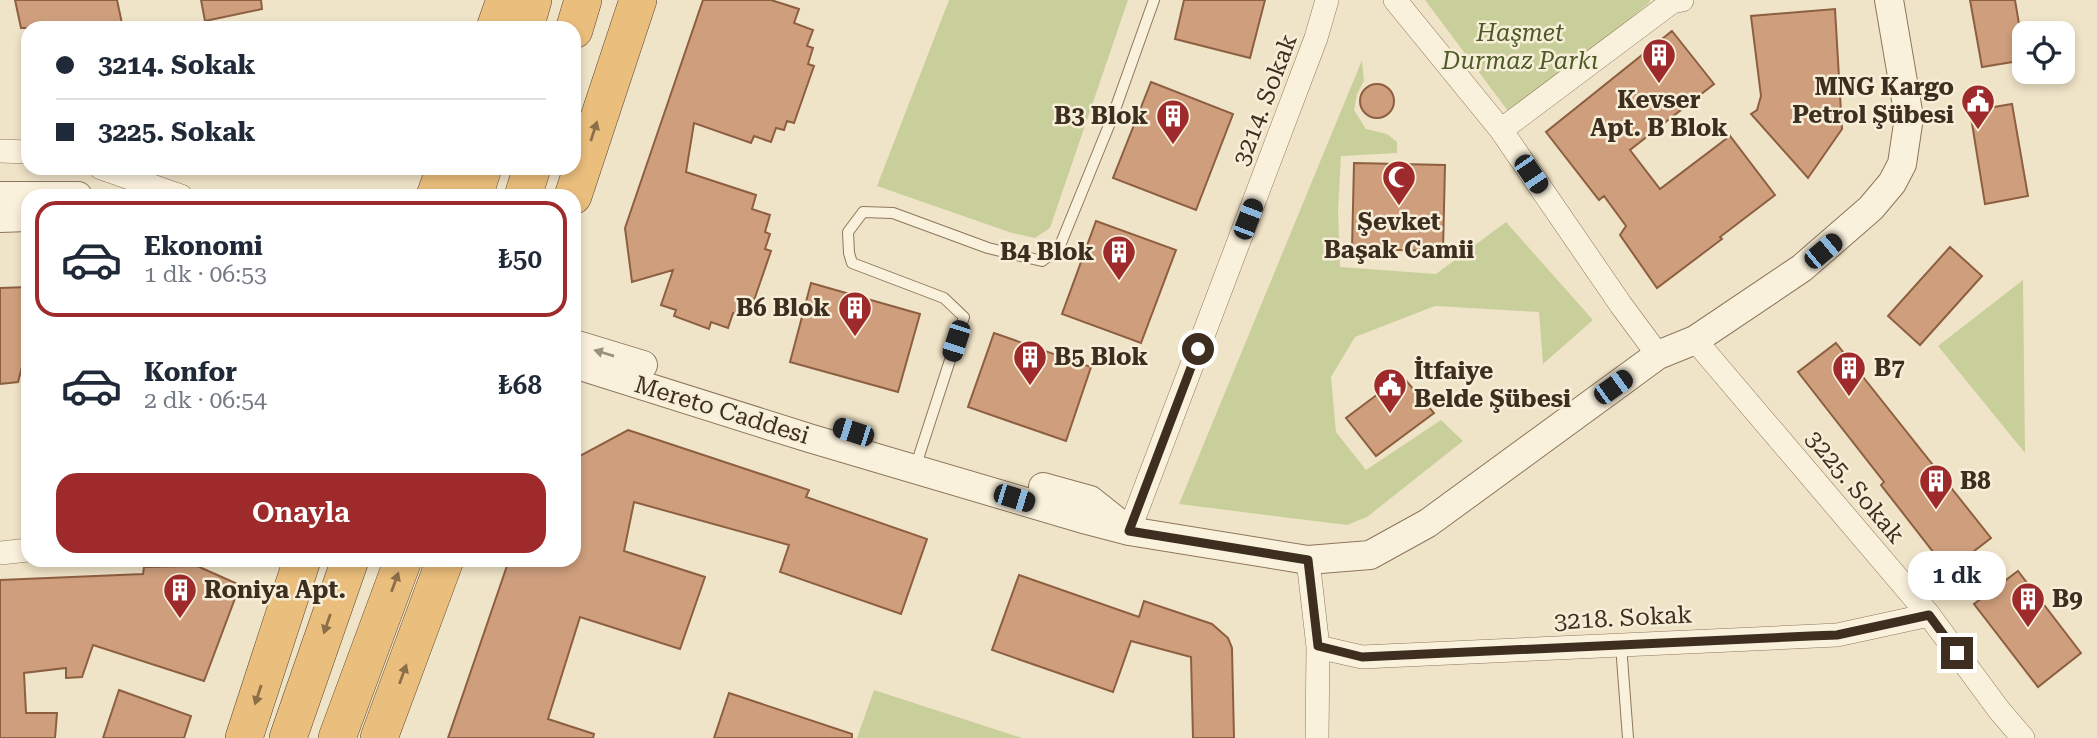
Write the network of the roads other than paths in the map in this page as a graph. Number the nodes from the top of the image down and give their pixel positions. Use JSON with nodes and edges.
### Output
{"nodes":[{"id":1,"x":505,"y":0,"type":"edge"},
{"id":2,"x":533,"y":0,"type":"edge"},
{"id":3,"x":583,"y":0,"type":"edge"},
{"id":4,"x":638,"y":0,"type":"edge"},
{"id":5,"x":1154,"y":0,"type":"edge"},
{"id":6,"x":1327,"y":0,"type":"edge"},
{"id":7,"x":1395,"y":0,"type":"edge"},
{"id":8,"x":1889,"y":0,"type":"edge"},
{"id":9,"x":1675,"y":1,"type":"edge"},
{"id":10,"x":498,"y":21,"type":"edge"},
{"id":11,"x":527,"y":21,"type":"edge"},
{"id":12,"x":577,"y":21,"type":"edge"},
{"id":13,"x":1501,"y":130,"type":"junction"},
{"id":14,"x":0,"y":147,"type":"edge"},
{"id":15,"x":21,"y":151,"type":"edge"},
{"id":16,"x":581,"y":172,"type":"edge"},
{"id":17,"x":121,"y":175,"type":"edge"},
{"id":18,"x":161,"y":189,"type":"edge"},
{"id":19,"x":0,"y":196,"type":"edge"},
{"id":20,"x":21,"y":196,"type":"edge"},
{"id":21,"x":21,"y":217,"type":"edge"},
{"id":22,"x":0,"y":218,"type":"edge"},
{"id":23,"x":1695,"y":340,"type":"junction"},
{"id":24,"x":581,"y":346,"type":"edge"},
{"id":25,"x":1658,"y":355,"type":"junction"},
{"id":26,"x":581,"y":366,"type":"edge"},
{"id":27,"x":917,"y":461,"type":"junction"},
{"id":28,"x":1129,"y":531,"type":"junction"},
{"id":29,"x":21,"y":552,"type":"edge"},
{"id":30,"x":0,"y":553,"type":"edge"},
{"id":31,"x":1308,"y":560,"type":"junction"},
{"id":32,"x":300,"y":567,"type":"edge"},
{"id":33,"x":348,"y":567,"type":"edge"},
{"id":34,"x":400,"y":567,"type":"edge"},
{"id":35,"x":443,"y":567,"type":"edge"},
{"id":36,"x":1929,"y":615,"type":"junction"},
{"id":37,"x":1621,"y":645,"type":"junction"},
{"id":38,"x":1318,"y":646,"type":"junction"},
{"id":39,"x":384,"y":734,"type":"edge"},
{"id":40,"x":244,"y":738,"type":"edge"},
{"id":41,"x":288,"y":738,"type":"edge"},
{"id":42,"x":337,"y":738,"type":"edge"},
{"id":43,"x":1317,"y":738,"type":"edge"},
{"id":44,"x":1629,"y":738,"type":"edge"},
{"id":45,"x":2023,"y":738,"type":"edge"}],
"edges":[{"from":1,"to":10,"type":"highway"},
{"from":2,"to":11,"type":"highway"},
{"from":3,"to":12,"type":"highway"},
{"from":16,"to":4,"type":"highway","one_way":true},
{"from":5,"to":27,"type":"lane"},
{"from":6,"to":28,"type":"street","name":"3214. Sokak"},
{"from":7,"to":13,"type":"street"},
{"from":8,"to":23,"type":"street","name":"Mereto Caddesi"},
{"from":9,"to":13,"type":"street"},
{"from":13,"to":25,"type":"street"},
{"from":14,"to":15,"type":"street"},
{"from":17,"to":18,"type":"street"},
{"from":19,"to":20,"type":"street"},
{"from":21,"to":22,"type":"street"},
{"from":23,"to":25,"type":"street","name":"Mereto Caddesi"},
{"from":23,"to":36,"type":"street","name":"3225. Sokak"},
{"from":27,"to":24,"type":"street","one_way":true},
{"from":25,"to":31,"type":"street","name":"Mereto Caddesi"},
{"from":26,"to":27,"type":"street","name":"Mereto Caddesi"},
{"from":27,"to":28,"type":"street","name":"Mereto Caddesi"},
{"from":28,"to":31,"type":"street","name":"Mereto Caddesi"},
{"from":29,"to":30,"type":"street"},
{"from":31,"to":38,"type":"street"},
{"from":32,"to":40,"type":"highway","one_way":true},
{"from":33,"to":41,"type":"highway","one_way":true},
{"from":42,"to":34,"type":"highway","one_way":true},
{"from":39,"to":35,"type":"highway","one_way":true},
{"from":36,"to":37,"type":"street","name":"3218. Sokak"},
{"from":36,"to":45,"type":"street","name":"3225. Sokak"},
{"from":37,"to":38,"type":"street","name":"3218. Sokak"},
{"from":37,"to":44,"type":"lane"},
{"from":38,"to":43,"type":"street"}]}
